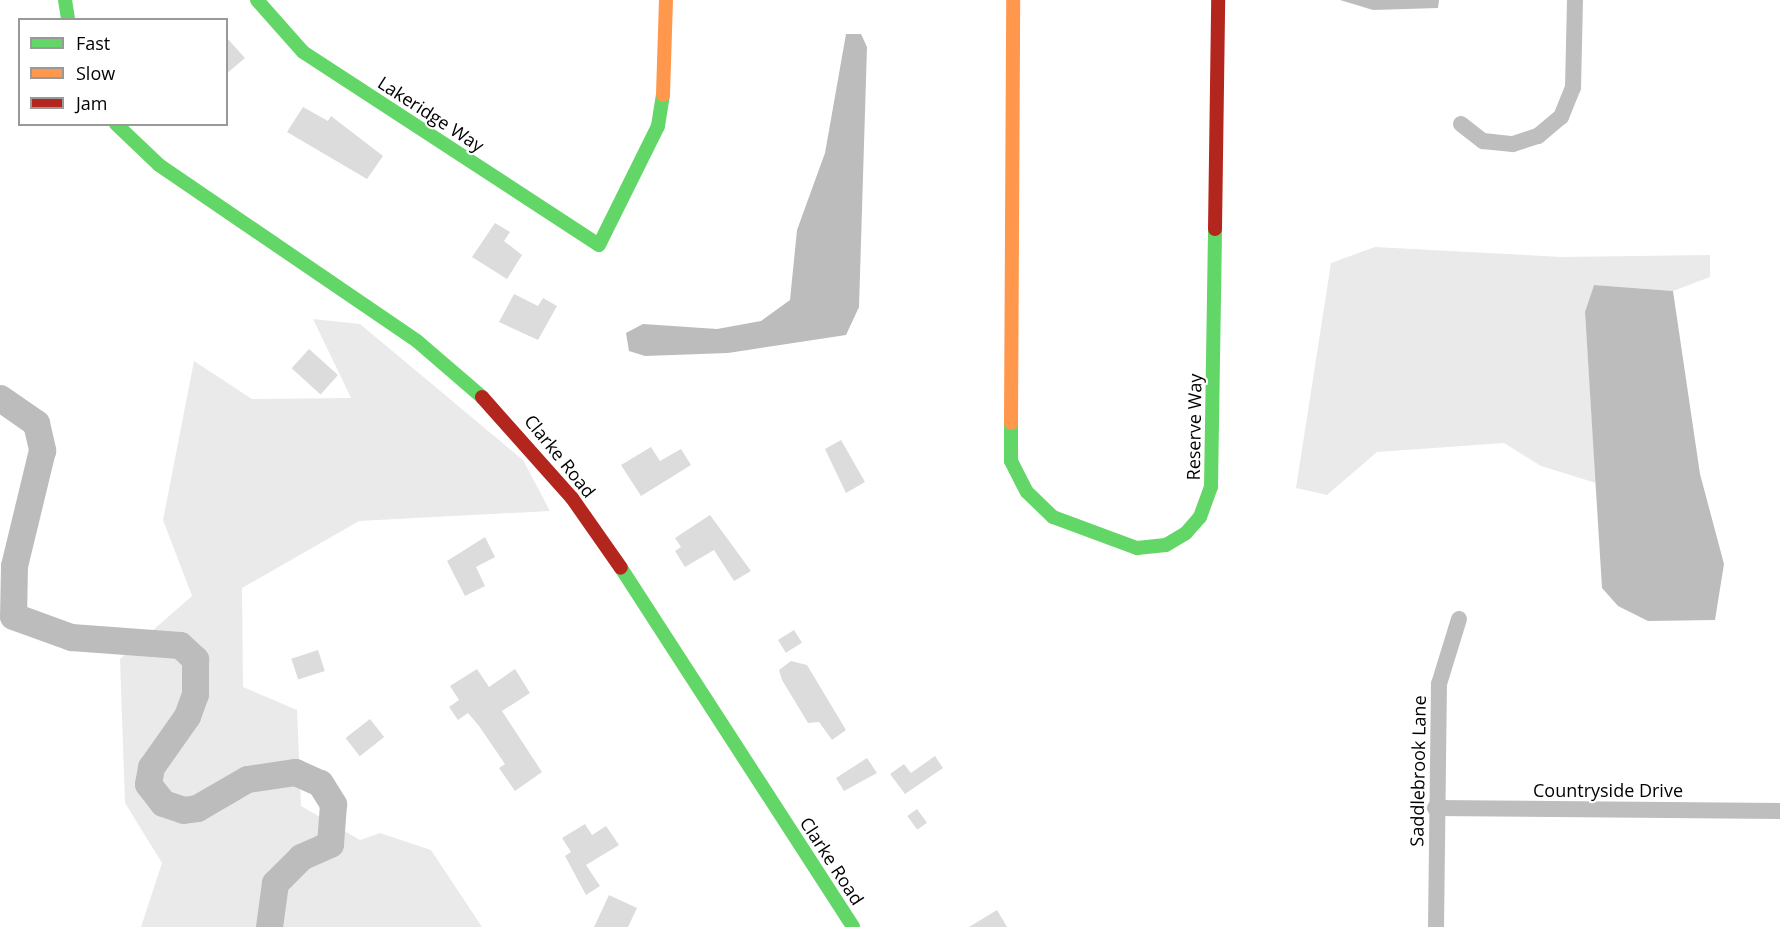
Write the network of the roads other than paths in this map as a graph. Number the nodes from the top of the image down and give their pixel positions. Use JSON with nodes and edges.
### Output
{"nodes":[{"id":1,"x":65,"y":0,"type":"edge"},
{"id":2,"x":257,"y":0,"type":"edge"},
{"id":3,"x":666,"y":0,"type":"edge"},
{"id":4,"x":1013,"y":0,"type":"edge"},
{"id":5,"x":1218,"y":0,"type":"edge"},
{"id":6,"x":1575,"y":0,"type":"edge"},
{"id":7,"x":68,"y":18,"type":"edge"},
{"id":8,"x":1461,"y":124,"type":"dead end"},
{"id":9,"x":118,"y":126,"type":"edge"},
{"id":10,"x":1459,"y":619,"type":"dead end"},
{"id":11,"x":1436,"y":808,"type":"junction"},
{"id":12,"x":1780,"y":811,"type":"edge"},
{"id":13,"x":853,"y":927,"type":"edge"},
{"id":14,"x":1436,"y":927,"type":"edge"}],
"edges":[{"from":1,"to":7,"type":"street"},
{"from":2,"to":3,"type":"street","name":"Lakeridge Way"},
{"from":4,"to":5,"type":"street","name":"Reserve Way"},
{"from":6,"to":8,"type":"street"},
{"from":9,"to":13,"type":"street","name":"Clarke Road"},
{"from":10,"to":11,"type":"street","name":"Saddlebrook Lane"},
{"from":11,"to":12,"type":"street","name":"Countryside Drive"},
{"from":11,"to":14,"type":"street","name":"Saddlebrook Lane"}]}
